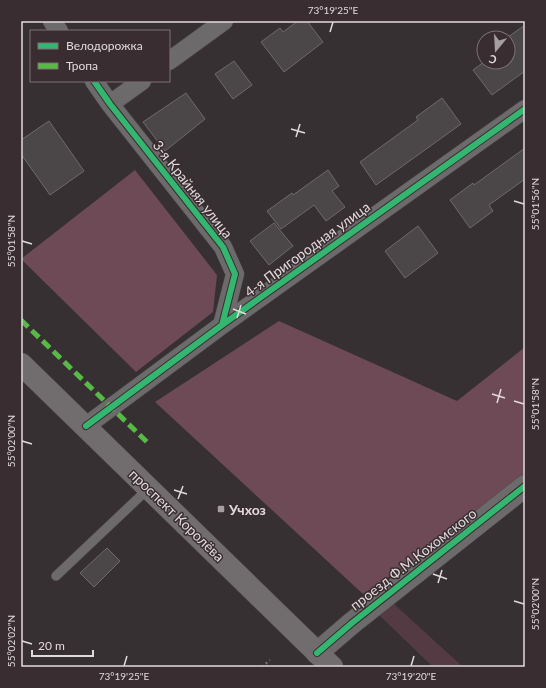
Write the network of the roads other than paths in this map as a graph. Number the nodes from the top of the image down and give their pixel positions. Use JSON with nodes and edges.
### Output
{"nodes":[{"id":1,"x":52,"y":21,"type":"edge"},
{"id":2,"x":224,"y":21,"type":"edge"},
{"id":3,"x":58,"y":30,"type":"edge"},
{"id":4,"x":170,"y":60,"type":"edge"},
{"id":5,"x":95,"y":82,"type":"edge"},
{"id":6,"x":141,"y":82,"type":"edge"},
{"id":7,"x":110,"y":104,"type":"junction"},
{"id":8,"x":525,"y":109,"type":"edge"},
{"id":9,"x":222,"y":325,"type":"junction"},
{"id":10,"x":21,"y":364,"type":"edge"},
{"id":11,"x":86,"y":426,"type":"junction"},
{"id":12,"x":525,"y":486,"type":"edge"},
{"id":13,"x":149,"y":488,"type":"junction"},
{"id":14,"x":56,"y":576,"type":"dead end"},
{"id":15,"x":324,"y":660,"type":"edge"}],
"edges":[{"from":1,"to":3,"type":"street"},
{"from":2,"to":4,"type":"street"},
{"from":5,"to":7,"type":"street","name":"3-я Крайняя улица"},
{"from":6,"to":7,"type":"street"},
{"from":7,"to":9,"type":"street","name":"3-я Крайняя улица"},
{"from":8,"to":9,"type":"street","name":"4-я Пригородная улица"},
{"from":9,"to":11,"type":"street","name":"4-я Пригородная улица"},
{"from":10,"to":11,"type":"main road","name":"проспект Королёва"},
{"from":11,"to":13,"type":"main road","name":"проспект Королёва"},
{"from":12,"to":15,"type":"street","name":"проезд Ф.М.Кохомского"},
{"from":13,"to":14,"type":"lane"},
{"from":13,"to":15,"type":"main road","name":"проспект Королёва"}]}
